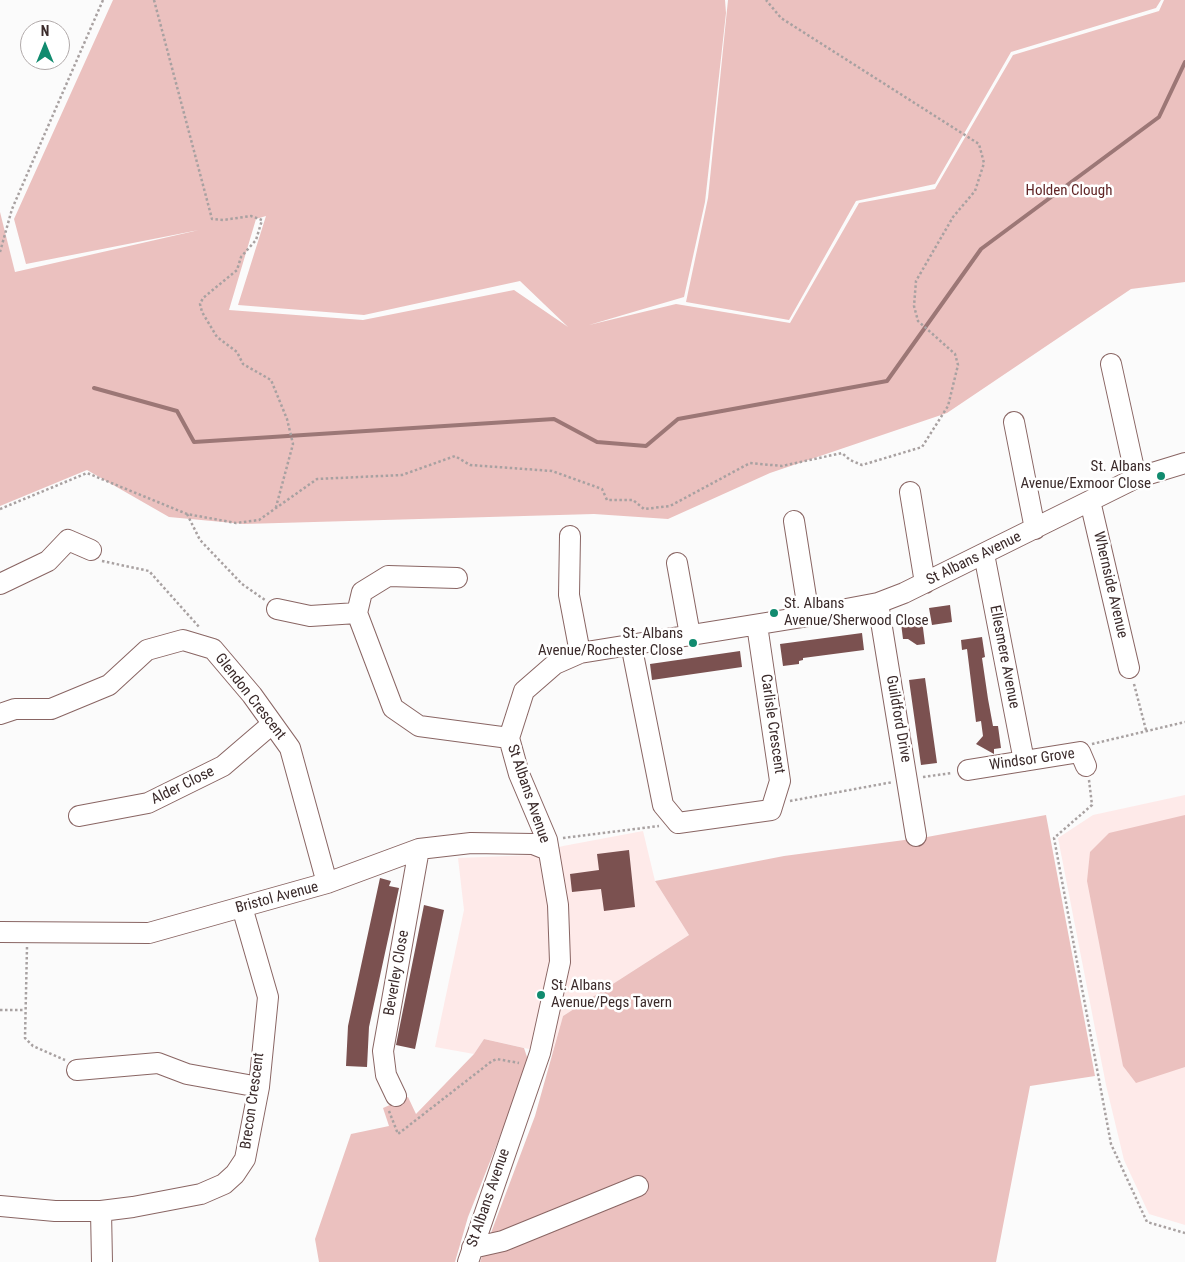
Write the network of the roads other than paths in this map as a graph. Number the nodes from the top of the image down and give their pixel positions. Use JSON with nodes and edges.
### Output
{"nodes":[{"id":1,"x":1112,"y":364,"type":"dead end"},
{"id":2,"x":1014,"y":422,"type":"dead end"},
{"id":3,"x":1185,"y":463,"type":"edge"},
{"id":4,"x":1136,"y":478,"type":"junction"},
{"id":5,"x":910,"y":492,"type":"dead end"},
{"id":6,"x":1090,"y":501,"type":"junction"},
{"id":7,"x":794,"y":521,"type":"dead end"},
{"id":8,"x":1035,"y":529,"type":"junction"},
{"id":9,"x":570,"y":536,"type":"dead end"},
{"id":10,"x":91,"y":550,"type":"road end"},
{"id":11,"x":984,"y":554,"type":"junction"},
{"id":12,"x":677,"y":563,"type":"dead end"},
{"id":13,"x":457,"y":578,"type":"dead end"},
{"id":14,"x":926,"y":583,"type":"junction"},
{"id":15,"x":0,"y":584,"type":"edge"},
{"id":16,"x":878,"y":603,"type":"junction"},
{"id":17,"x":276,"y":609,"type":"road end"},
{"id":18,"x":357,"y":613,"type":"junction"},
{"id":19,"x":809,"y":616,"type":"junction"},
{"id":20,"x":757,"y":625,"type":"junction"},
{"id":21,"x":690,"y":635,"type":"junction"},
{"id":22,"x":631,"y":644,"type":"junction"},
{"id":23,"x":580,"y":653,"type":"junction"},
{"id":24,"x":1129,"y":668,"type":"road end"},
{"id":25,"x":0,"y":714,"type":"edge"},
{"id":26,"x":272,"y":724,"type":"junction"},
{"id":27,"x":509,"y":738,"type":"junction"},
{"id":28,"x":1083,"y":759,"type":"road end"},
{"id":29,"x":1024,"y":761,"type":"junction"},
{"id":30,"x":968,"y":770,"type":"road end"},
{"id":31,"x":79,"y":816,"type":"dead end"},
{"id":32,"x":916,"y":836,"type":"dead end"},
{"id":33,"x":548,"y":845,"type":"junction"},
{"id":34,"x":419,"y":849,"type":"junction"},
{"id":35,"x":327,"y":884,"type":"junction"},
{"id":36,"x":242,"y":907,"type":"junction"},
{"id":37,"x":0,"y":932,"type":"edge"},
{"id":38,"x":77,"y":1070,"type":"road end"},
{"id":39,"x":259,"y":1087,"type":"junction"},
{"id":40,"x":396,"y":1096,"type":"road end"},
{"id":41,"x":638,"y":1186,"type":"dead end"},
{"id":42,"x":0,"y":1206,"type":"edge"},
{"id":43,"x":100,"y":1211,"type":"junction"},
{"id":44,"x":470,"y":1255,"type":"edge"},
{"id":45,"x":102,"y":1262,"type":"edge"}],
"edges":[{"from":1,"to":4,"type":"street"},
{"from":2,"to":8,"type":"street"},
{"from":3,"to":4,"type":"street","name":"St Albans Avenue"},
{"from":4,"to":6,"type":"street","name":"St Albans Avenue"},
{"from":5,"to":14,"type":"street"},
{"from":6,"to":8,"type":"street","name":"St Albans Avenue"},
{"from":6,"to":24,"type":"street","name":"Whernside Avenue"},
{"from":7,"to":19,"type":"street"},
{"from":8,"to":11,"type":"street","name":"St Albans Avenue"},
{"from":9,"to":23,"type":"street"},
{"from":10,"to":15,"type":"street"},
{"from":11,"to":14,"type":"street","name":"St Albans Avenue"},
{"from":11,"to":29,"type":"street","name":"Ellesmere Avenue"},
{"from":12,"to":21,"type":"street"},
{"from":13,"to":18,"type":"street"},
{"from":14,"to":16,"type":"street","name":"St Albans Avenue"},
{"from":16,"to":19,"type":"street","name":"St Albans Avenue"},
{"from":16,"to":32,"type":"street","name":"Guildford Drive"},
{"from":17,"to":18,"type":"street"},
{"from":18,"to":27,"type":"street"},
{"from":19,"to":20,"type":"street","name":"St Albans Avenue"},
{"from":20,"to":21,"type":"street","name":"St Albans Avenue"},
{"from":20,"to":22,"type":"street","name":"Carlisle Crescent"},
{"from":21,"to":22,"type":"street","name":"St Albans Avenue"},
{"from":22,"to":23,"type":"street","name":"St Albans Avenue"},
{"from":23,"to":27,"type":"street","name":"St Albans Avenue"},
{"from":25,"to":26,"type":"street","name":"Glendon Crescent"},
{"from":26,"to":31,"type":"street","name":"Alder Close"},
{"from":26,"to":35,"type":"street","name":"Glendon Crescent"},
{"from":27,"to":33,"type":"street","name":"St Albans Avenue"},
{"from":28,"to":29,"type":"street","name":"Windsor Grove"},
{"from":29,"to":30,"type":"street","name":"Windsor Grove"},
{"from":33,"to":34,"type":"street","name":"Bristol Avenue"},
{"from":33,"to":44,"type":"street","name":"St Albans Avenue"},
{"from":34,"to":35,"type":"street","name":"Bristol Avenue"},
{"from":34,"to":40,"type":"street","name":"Beverley Close"},
{"from":35,"to":36,"type":"street","name":"Bristol Avenue"},
{"from":36,"to":37,"type":"street","name":"Bristol Avenue"},
{"from":36,"to":39,"type":"street","name":"Brecon Crescent"},
{"from":38,"to":39,"type":"street"},
{"from":39,"to":43,"type":"street","name":"Brecon Crescent"},
{"from":41,"to":44,"type":"street"},
{"from":42,"to":43,"type":"street","name":"Brecon Crescent"},
{"from":43,"to":45,"type":"street"}]}
